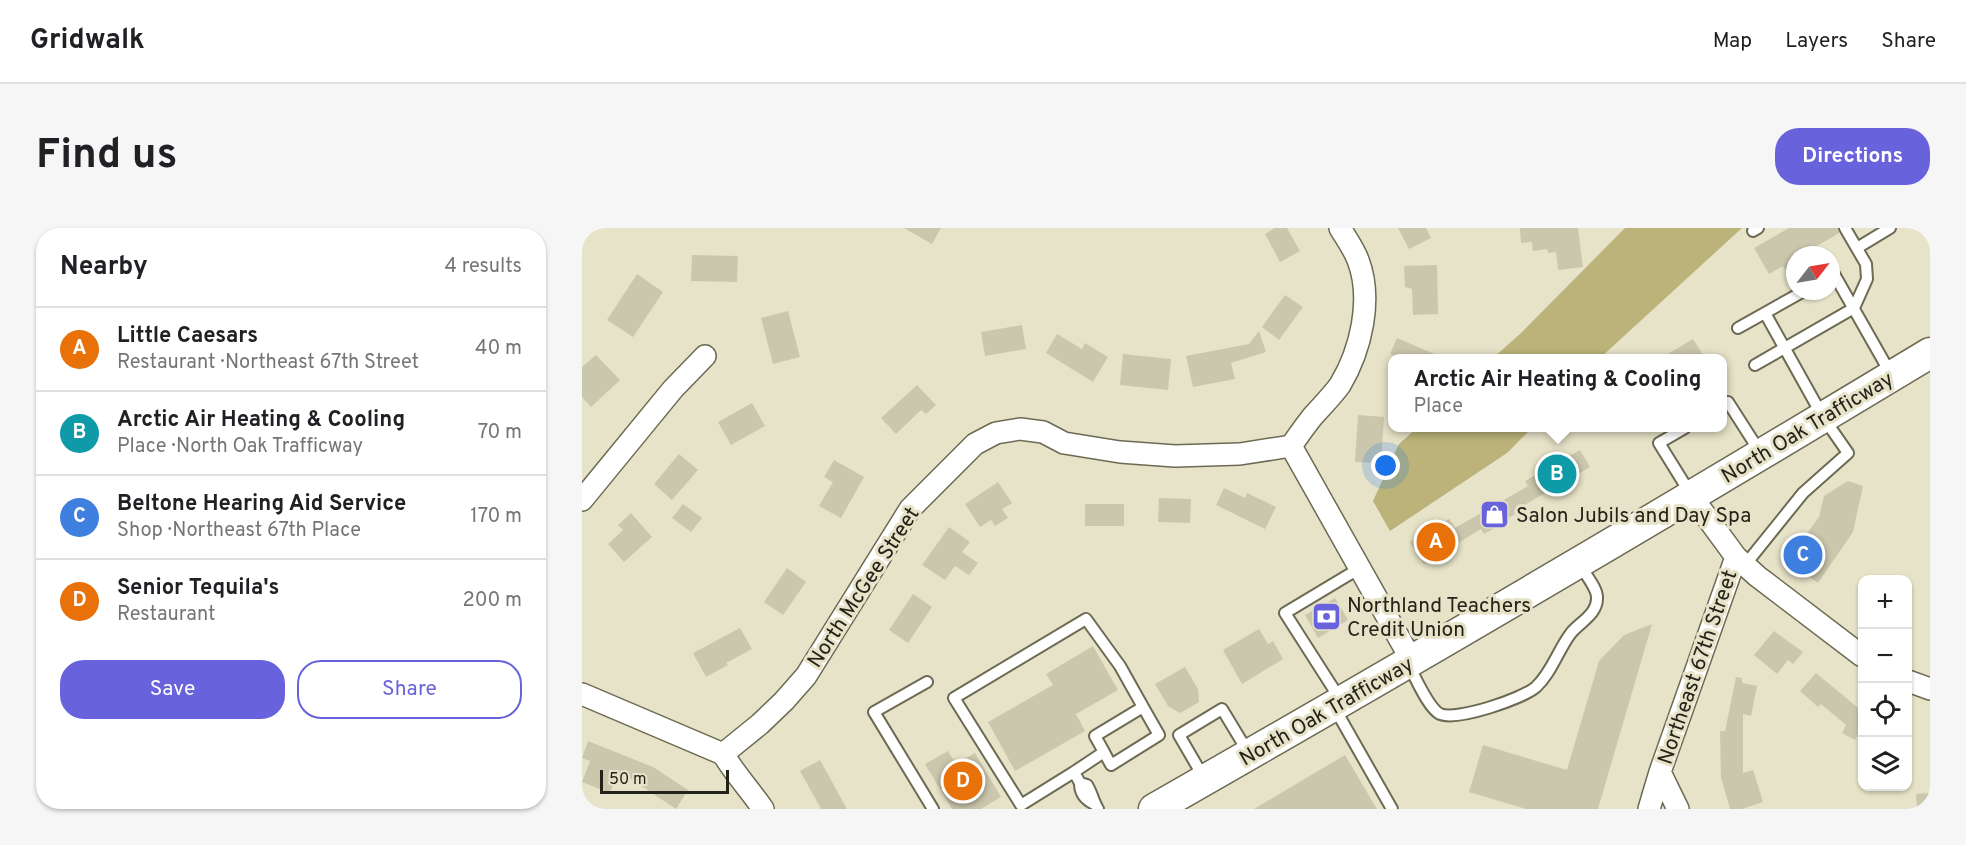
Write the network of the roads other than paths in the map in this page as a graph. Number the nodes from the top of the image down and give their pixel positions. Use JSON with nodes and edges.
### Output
{"nodes":[{"id":1,"x":1340,"y":228,"type":"edge"},
{"id":2,"x":1845,"y":228,"type":"edge"},
{"id":3,"x":1890,"y":228,"type":"edge"},
{"id":4,"x":1857,"y":248,"type":"junction"},
{"id":5,"x":1840,"y":284,"type":"edge"},
{"id":6,"x":1788,"y":300,"type":"edge"},
{"id":7,"x":1854,"y":308,"type":"junction"},
{"id":8,"x":1765,"y":313,"type":"junction"},
{"id":9,"x":1738,"y":328,"type":"dead end"},
{"id":10,"x":1784,"y":348,"type":"junction"},
{"id":11,"x":1930,"y":353,"type":"edge"},
{"id":12,"x":705,"y":356,"type":"dead end"},
{"id":13,"x":1755,"y":365,"type":"dead end"},
{"id":14,"x":1892,"y":376,"type":"junction"},
{"id":15,"x":1727,"y":403,"type":"edge"},
{"id":16,"x":1823,"y":417,"type":"junction"},
{"id":17,"x":1678,"y":432,"type":"edge"},
{"id":18,"x":1291,"y":446,"type":"junction"},
{"id":19,"x":1762,"y":455,"type":"junction"},
{"id":20,"x":1692,"y":497,"type":"junction"},
{"id":21,"x":582,"y":500,"type":"edge"},
{"id":22,"x":1741,"y":561,"type":"junction"},
{"id":23,"x":1579,"y":564,"type":"junction"},
{"id":24,"x":1360,"y":568,"type":"junction"},
{"id":25,"x":1858,"y":652,"type":"edge"},
{"id":26,"x":1410,"y":663,"type":"junction"},
{"id":27,"x":927,"y":682,"type":"dead end"},
{"id":28,"x":1912,"y":682,"type":"edge"},
{"id":29,"x":1930,"y":689,"type":"edge"},
{"id":30,"x":582,"y":694,"type":"edge"},
{"id":31,"x":1338,"y":704,"type":"junction"},
{"id":32,"x":1143,"y":706,"type":"junction"},
{"id":33,"x":1104,"y":752,"type":"junction"},
{"id":34,"x":723,"y":754,"type":"junction"},
{"id":35,"x":1250,"y":754,"type":"junction"},
{"id":36,"x":1074,"y":772,"type":"junction"},
{"id":37,"x":1660,"y":772,"type":"junction"},
{"id":38,"x":1205,"y":780,"type":"junction"},
{"id":39,"x":1096,"y":806,"type":"edge"},
{"id":40,"x":763,"y":809,"type":"edge"},
{"id":41,"x":933,"y":809,"type":"edge"},
{"id":42,"x":1154,"y":809,"type":"edge"},
{"id":43,"x":1392,"y":809,"type":"edge"},
{"id":44,"x":1649,"y":809,"type":"edge"},
{"id":45,"x":1678,"y":809,"type":"edge"}],
"edges":[{"from":1,"to":18,"type":"street"},
{"from":2,"to":4,"type":"lane"},
{"from":3,"to":4,"type":"lane"},
{"from":4,"to":7,"type":"lane"},
{"from":5,"to":7,"type":"lane"},
{"from":6,"to":8,"type":"lane"},
{"from":7,"to":10,"type":"lane"},
{"from":7,"to":14,"type":"lane"},
{"from":8,"to":9,"type":"lane"},
{"from":8,"to":10,"type":"lane"},
{"from":10,"to":13,"type":"lane"},
{"from":10,"to":16,"type":"lane"},
{"from":11,"to":14,"type":"main road","name":"North Oak Trafficway"},
{"from":12,"to":21,"type":"street"},
{"from":14,"to":16,"type":"main road","name":"North Oak Trafficway"},
{"from":15,"to":19,"type":"lane"},
{"from":16,"to":19,"type":"main road","name":"North Oak Trafficway"},
{"from":16,"to":22,"type":"lane"},
{"from":17,"to":20,"type":"lane"},
{"from":18,"to":24,"type":"street"},
{"from":18,"to":34,"type":"street","name":"North McGee Street"},
{"from":19,"to":20,"type":"main road","name":"North Oak Trafficway"},
{"from":20,"to":22,"type":"street"},
{"from":20,"to":23,"type":"main road","name":"North Oak Trafficway"},
{"from":22,"to":25,"type":"street"},
{"from":22,"to":37,"type":"street","name":"Northeast 67th Street"},
{"from":23,"to":26,"type":"main road","name":"North Oak Trafficway"},
{"from":23,"to":26,"type":"lane"},
{"from":24,"to":26,"type":"street"},
{"from":24,"to":31,"type":"lane"},
{"from":26,"to":31,"type":"main road","name":"North Oak Trafficway"},
{"from":27,"to":41,"type":"lane"},
{"from":28,"to":29,"type":"street"},
{"from":30,"to":34,"type":"street"},
{"from":31,"to":35,"type":"main road","name":"North Oak Trafficway"},
{"from":31,"to":43,"type":"lane"},
{"from":32,"to":33,"type":"lane"},
{"from":32,"to":33,"type":"lane"},
{"from":32,"to":36,"type":"lane"},
{"from":33,"to":36,"type":"lane"},
{"from":34,"to":40,"type":"street"},
{"from":35,"to":38,"type":"main road","name":"North Oak Trafficway"},
{"from":35,"to":38,"type":"lane"},
{"from":36,"to":39,"type":"lane"},
{"from":37,"to":44,"type":"street"},
{"from":37,"to":45,"type":"street","name":"Northeast 67th Street"},
{"from":38,"to":42,"type":"main road","name":"North Oak Trafficway"}]}
